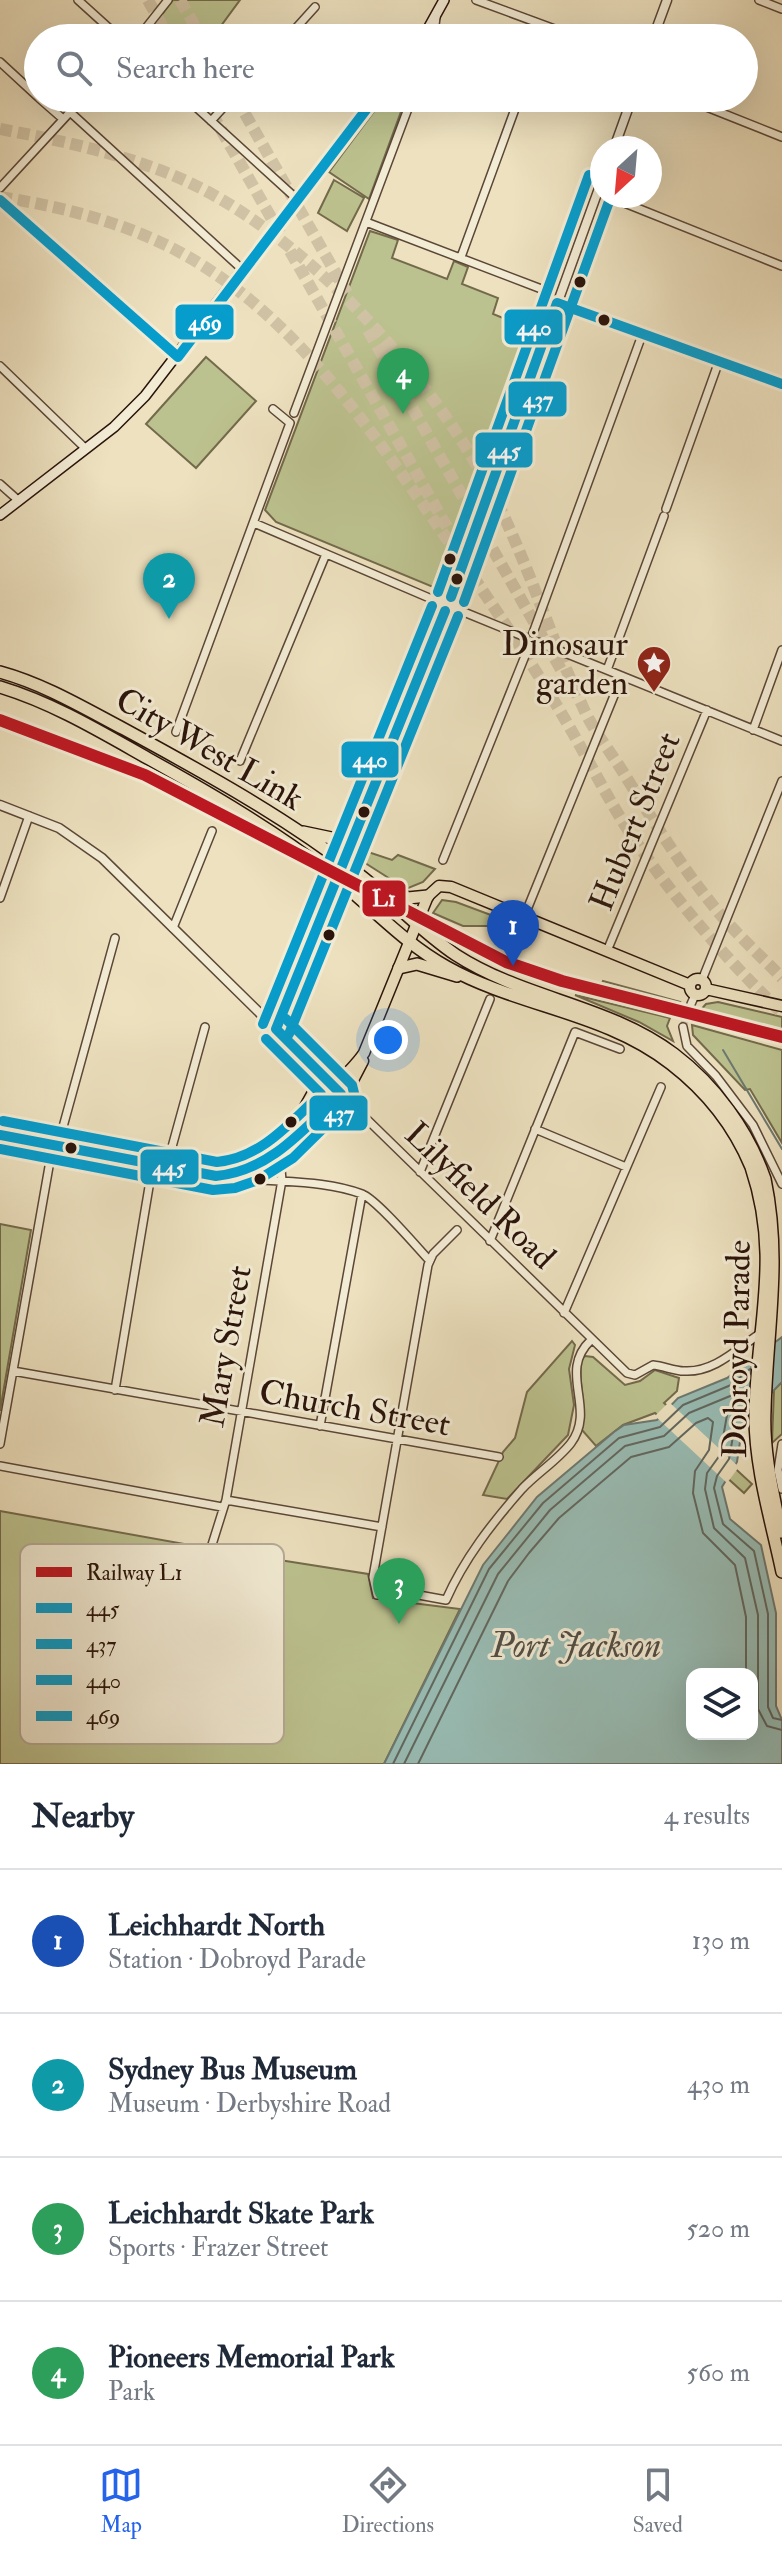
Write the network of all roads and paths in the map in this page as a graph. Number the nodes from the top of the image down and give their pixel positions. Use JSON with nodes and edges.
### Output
{"nodes":[{"id":1,"x":78,"y":0,"type":"edge"},
{"id":2,"x":168,"y":0,"type":"edge"},
{"id":3,"x":444,"y":0,"type":"edge"},
{"id":4,"x":476,"y":0,"type":"edge"},
{"id":5,"x":667,"y":0,"type":"edge"},
{"id":6,"x":759,"y":0,"type":"edge"},
{"id":7,"x":315,"y":7,"type":"dead end"},
{"id":8,"x":782,"y":9,"type":"edge"},
{"id":9,"x":437,"y":16,"type":"junction"},
{"id":10,"x":105,"y":24,"type":"edge"},
{"id":11,"x":149,"y":24,"type":"edge"},
{"id":12,"x":300,"y":24,"type":"edge"},
{"id":13,"x":432,"y":24,"type":"edge"},
{"id":14,"x":436,"y":24,"type":"edge"},
{"id":15,"x":541,"y":24,"type":"edge"},
{"id":16,"x":658,"y":24,"type":"edge"},
{"id":17,"x":0,"y":62,"type":"edge"},
{"id":18,"x":24,"y":84,"type":"edge"},
{"id":19,"x":55,"y":112,"type":"edge"},
{"id":20,"x":70,"y":112,"type":"joint"},
{"id":21,"x":201,"y":112,"type":"edge"},
{"id":22,"x":219,"y":112,"type":"edge"},
{"id":23,"x":364,"y":112,"type":"edge"},
{"id":24,"x":407,"y":112,"type":"edge"},
{"id":25,"x":514,"y":112,"type":"edge"},
{"id":26,"x":627,"y":112,"type":"edge"},
{"id":27,"x":719,"y":112,"type":"edge"},
{"id":28,"x":63,"y":119,"type":"junction"},
{"id":29,"x":211,"y":121,"type":"junction"},
{"id":30,"x":618,"y":136,"type":"edge"},
{"id":31,"x":782,"y":137,"type":"edge"},
{"id":32,"x":0,"y":188,"type":"edge"},
{"id":33,"x":0,"y":200,"type":"edge"},
{"id":34,"x":298,"y":200,"type":"junction"},
{"id":35,"x":596,"y":208,"type":"edge"},
{"id":36,"x":637,"y":208,"type":"edge"},
{"id":37,"x":366,"y":222,"type":"junction"},
{"id":38,"x":461,"y":257,"type":"junction"},
{"id":39,"x":782,"y":266,"type":"edge"},
{"id":40,"x":244,"y":271,"type":"junction"},
{"id":41,"x":544,"y":290,"type":"dead end"},
{"id":42,"x":557,"y":303,"type":"junction"},
{"id":43,"x":642,"y":335,"type":"junction"},
{"id":44,"x":178,"y":357,"type":"junction"},
{"id":45,"x":719,"y":361,"type":"junction"},
{"id":46,"x":0,"y":366,"type":"edge"},
{"id":47,"x":782,"y":384,"type":"edge"},
{"id":48,"x":273,"y":409,"type":"dead end"},
{"id":49,"x":294,"y":413,"type":"dead end"},
{"id":50,"x":86,"y":449,"type":"junction"},
{"id":51,"x":0,"y":484,"type":"edge"},
{"id":52,"x":19,"y":501,"type":"junction"},
{"id":53,"x":0,"y":515,"type":"edge"},
{"id":54,"x":254,"y":523,"type":"junction"},
{"id":55,"x":326,"y":554,"type":"junction"},
{"id":56,"x":447,"y":608,"type":"junction"},
{"id":57,"x":529,"y":635,"type":"junction"},
{"id":58,"x":533,"y":644,"type":"junction"},
{"id":59,"x":782,"y":650,"type":"edge"},
{"id":60,"x":607,"y":670,"type":"junction"},
{"id":61,"x":0,"y":672,"type":"edge"},
{"id":62,"x":622,"y":676,"type":"junction"},
{"id":63,"x":0,"y":687,"type":"edge"},
{"id":64,"x":707,"y":710,"type":"junction"},
{"id":65,"x":753,"y":730,"type":"junction"},
{"id":66,"x":176,"y":732,"type":"dead end"},
{"id":67,"x":782,"y":741,"type":"edge"},
{"id":68,"x":240,"y":761,"type":"dead end"},
{"id":69,"x":782,"y":781,"type":"edge"},
{"id":70,"x":0,"y":805,"type":"edge"},
{"id":71,"x":29,"y":816,"type":"junction"},
{"id":72,"x":212,"y":831,"type":"dead end"},
{"id":73,"x":297,"y":831,"type":"junction"},
{"id":74,"x":353,"y":839,"type":"junction"},
{"id":75,"x":443,"y":860,"type":"dead end"},
{"id":76,"x":344,"y":863,"type":"junction"},
{"id":77,"x":337,"y":879,"type":"junction"},
{"id":78,"x":372,"y":885,"type":"junction"},
{"id":79,"x":428,"y":896,"type":"junction"},
{"id":80,"x":0,"y":898,"type":"edge"},
{"id":81,"x":524,"y":917,"type":"junction"},
{"id":82,"x":417,"y":924,"type":"junction"},
{"id":83,"x":173,"y":928,"type":"junction"},
{"id":84,"x":115,"y":938,"type":"dead end"},
{"id":85,"x":410,"y":941,"type":"junction"},
{"id":86,"x":607,"y":951,"type":"junction"},
{"id":87,"x":399,"y":968,"type":"junction"},
{"id":88,"x":466,"y":976,"type":"junction"},
{"id":89,"x":704,"y":984,"type":"junction"},
{"id":90,"x":490,"y":999,"type":"dead end"},
{"id":91,"x":782,"y":1006,"type":"edge"},
{"id":92,"x":205,"y":1027,"type":"dead end"},
{"id":93,"x":683,"y":1027,"type":"dead end"},
{"id":94,"x":276,"y":1029,"type":"junction"},
{"id":95,"x":620,"y":1049,"type":"dead end"},
{"id":96,"x":312,"y":1064,"type":"junction"},
{"id":97,"x":661,"y":1087,"type":"dead end"},
{"id":98,"x":338,"y":1090,"type":"junction"},
{"id":99,"x":299,"y":1115,"type":"junction"},
{"id":100,"x":535,"y":1129,"type":"junction"},
{"id":101,"x":0,"y":1135,"type":"edge"},
{"id":102,"x":55,"y":1145,"type":"junction"},
{"id":103,"x":271,"y":1147,"type":"junction"},
{"id":104,"x":153,"y":1163,"type":"junction"},
{"id":105,"x":167,"y":1165,"type":"junction"},
{"id":106,"x":626,"y":1167,"type":"junction"},
{"id":107,"x":420,"y":1172,"type":"junction"},
{"id":108,"x":225,"y":1176,"type":"junction"},
{"id":109,"x":282,"y":1180,"type":"junction"},
{"id":110,"x":782,"y":1184,"type":"edge"},
{"id":111,"x":362,"y":1194,"type":"junction"},
{"id":112,"x":457,"y":1230,"type":"dead end"},
{"id":113,"x":490,"y":1241,"type":"junction"},
{"id":114,"x":431,"y":1257,"type":"junction"},
{"id":115,"x":564,"y":1313,"type":"junction"},
{"id":116,"x":758,"y":1335,"type":"dead end"},
{"id":117,"x":591,"y":1340,"type":"junction"},
{"id":118,"x":0,"y":1374,"type":"edge"},
{"id":119,"x":12,"y":1374,"type":"junction"},
{"id":120,"x":115,"y":1390,"type":"junction"},
{"id":121,"x":241,"y":1414,"type":"junction"},
{"id":122,"x":320,"y":1426,"type":"junction"},
{"id":123,"x":397,"y":1440,"type":"junction"},
{"id":124,"x":0,"y":1444,"type":"edge"},
{"id":125,"x":782,"y":1444,"type":"edge"},
{"id":126,"x":499,"y":1457,"type":"dead end"},
{"id":127,"x":0,"y":1466,"type":"edge"},
{"id":128,"x":782,"y":1489,"type":"edge"},
{"id":129,"x":224,"y":1504,"type":"junction"},
{"id":130,"x":382,"y":1527,"type":"junction"},
{"id":131,"x":782,"y":1536,"type":"edge"},
{"id":132,"x":212,"y":1544,"type":"edge"},
{"id":133,"x":782,"y":1572,"type":"edge"}],
"edges":[{"from":1,"to":10,"type":"street"},
{"from":2,"to":11,"type":"street"},
{"from":3,"to":9,"type":"main road"},
{"from":4,"to":15,"type":"street"},
{"from":5,"to":16,"type":"street"},
{"from":6,"to":8,"type":"street"},
{"from":7,"to":12,"type":"street"},
{"from":9,"to":13,"type":"main road"},
{"from":9,"to":14,"type":"street"},
{"from":17,"to":18,"type":"street"},
{"from":19,"to":28,"type":"street"},
{"from":20,"to":28,"type":"street"},
{"from":20,"to":40,"type":"street"},
{"from":21,"to":29,"type":"street"},
{"from":22,"to":29,"type":"street"},
{"from":23,"to":34,"type":"main road"},
{"from":24,"to":37,"type":"street"},
{"from":25,"to":38,"type":"street"},
{"from":26,"to":30,"type":"street"},
{"from":27,"to":31,"type":"street"},
{"from":28,"to":32,"type":"street"},
{"from":29,"to":34,"type":"street"},
{"from":33,"to":44,"type":"main road"},
{"from":34,"to":40,"type":"main road"},
{"from":35,"to":42,"type":"street"},
{"from":36,"to":39,"type":"street"},
{"from":37,"to":38,"type":"street"},
{"from":37,"to":49,"type":"street"},
{"from":38,"to":41,"type":"street"},
{"from":40,"to":44,"type":"main road"},
{"from":42,"to":43,"type":"street"},
{"from":42,"to":56,"type":"street"},
{"from":43,"to":45,"type":"street"},
{"from":43,"to":57,"type":"street"},
{"from":44,"to":50,"type":"main road"},
{"from":45,"to":47,"type":"street"},
{"from":45,"to":60,"type":"street"},
{"from":46,"to":50,"type":"street"},
{"from":48,"to":54,"type":"street"},
{"from":50,"to":52,"type":"main road"},
{"from":51,"to":52,"type":"street"},
{"from":52,"to":53,"type":"main road"},
{"from":54,"to":55,"type":"street"},
{"from":54,"to":66,"type":"street"},
{"from":55,"to":56,"type":"street"},
{"from":55,"to":68,"type":"street"},
{"from":56,"to":57,"type":"street"},
{"from":56,"to":74,"type":"street"},
{"from":57,"to":58,"type":"street"},
{"from":58,"to":60,"type":"street"},
{"from":58,"to":75,"type":"street"},
{"from":59,"to":65,"type":"street"},
{"from":60,"to":62,"type":"street"},
{"from":61,"to":73,"type":"highway","name":"City West Link"},
{"from":62,"to":64,"type":"street"},
{"from":62,"to":81,"type":"street"},
{"from":63,"to":77,"type":"highway","name":"City West Link"},
{"from":64,"to":65,"type":"street"},
{"from":64,"to":86,"type":"street","name":"Hubert Street"},
{"from":65,"to":67,"type":"street"},
{"from":69,"to":89,"type":"street"},
{"from":70,"to":71,"type":"street","name":"Lilyfield Road"},
{"from":71,"to":80,"type":"street"},
{"from":71,"to":83,"type":"street","name":"Lilyfield Road"},
{"from":72,"to":83,"type":"street"},
{"from":73,"to":74,"type":"highway"},
{"from":73,"to":76,"type":"highway","name":"City West Link"},
{"from":74,"to":76,"type":"street"},
{"from":76,"to":77,"type":"street"},
{"from":76,"to":78,"type":"highway","name":"City West Link"},
{"from":77,"to":85,"type":"highway","name":"City West Link"},
{"from":77,"to":94,"type":"street"},
{"from":78,"to":79,"type":"highway"},
{"from":78,"to":82,"type":"highway","name":"City West Link"},
{"from":79,"to":81,"type":"main road"},
{"from":79,"to":82,"type":"main road"},
{"from":81,"to":86,"type":"main road"},
{"from":82,"to":85,"type":"main road"},
{"from":82,"to":131,"type":"highway","name":"Dobroyd Parade"},
{"from":83,"to":94,"type":"street","name":"Lilyfield Road"},
{"from":84,"to":102,"type":"street"},
{"from":85,"to":87,"type":"main road"},
{"from":85,"to":88,"type":"highway","name":"Dobroyd Parade"},
{"from":86,"to":89,"type":"main road"},
{"from":87,"to":88,"type":"highway"},
{"from":87,"to":98,"type":"main road"},
{"from":88,"to":133,"type":"highway","name":"Dobroyd Parade"},
{"from":89,"to":91,"type":"main road"},
{"from":90,"to":107,"type":"street"},
{"from":92,"to":105,"type":"street"},
{"from":93,"to":110,"type":"street"},
{"from":94,"to":96,"type":"street","name":"Lilyfield Road"},
{"from":95,"to":100,"type":"street"},
{"from":96,"to":98,"type":"street","name":"Lilyfield Road"},
{"from":96,"to":99,"type":"main road"},
{"from":97,"to":106,"type":"street"},
{"from":98,"to":99,"type":"main road"},
{"from":98,"to":103,"type":"main road"},
{"from":98,"to":107,"type":"street","name":"Lilyfield Road"},
{"from":99,"to":103,"type":"main road"},
{"from":100,"to":106,"type":"street"},
{"from":100,"to":113,"type":"street"},
{"from":101,"to":102,"type":"main road"},
{"from":102,"to":104,"type":"main road"},
{"from":102,"to":119,"type":"street"},
{"from":103,"to":105,"type":"main road"},
{"from":103,"to":108,"type":"main road"},
{"from":103,"to":109,"type":"street","name":"Mary Street"},
{"from":104,"to":105,"type":"main road"},
{"from":104,"to":120,"type":"street"},
{"from":105,"to":108,"type":"main road"},
{"from":106,"to":115,"type":"street"},
{"from":107,"to":113,"type":"street","name":"Lilyfield Road"},
{"from":108,"to":109,"type":"street"},
{"from":109,"to":111,"type":"street"},
{"from":109,"to":121,"type":"street","name":"Mary Street"},
{"from":111,"to":114,"type":"street"},
{"from":111,"to":122,"type":"street"},
{"from":112,"to":114,"type":"street"},
{"from":113,"to":115,"type":"street","name":"Lilyfield Road"},
{"from":114,"to":123,"type":"street"},
{"from":115,"to":117,"type":"street","name":"Lilyfield Road"},
{"from":116,"to":117,"type":"street","name":"Lilyfield Road"},
{"from":117,"to":130,"type":"street"},
{"from":118,"to":119,"type":"street","name":"Church Street"},
{"from":119,"to":120,"type":"street","name":"Church Street"},
{"from":119,"to":124,"type":"street"},
{"from":120,"to":121,"type":"street","name":"Church Street"},
{"from":121,"to":122,"type":"street","name":"Church Street"},
{"from":121,"to":129,"type":"street","name":"Mary Street"},
{"from":122,"to":123,"type":"street","name":"Church Street"},
{"from":123,"to":126,"type":"street","name":"Church Street"},
{"from":123,"to":130,"type":"street"},
{"from":125,"to":128,"type":"street","name":"Dobroyd Parade"},
{"from":127,"to":129,"type":"street"},
{"from":129,"to":130,"type":"street"},
{"from":129,"to":132,"type":"street","name":"Mary Street"}]}
